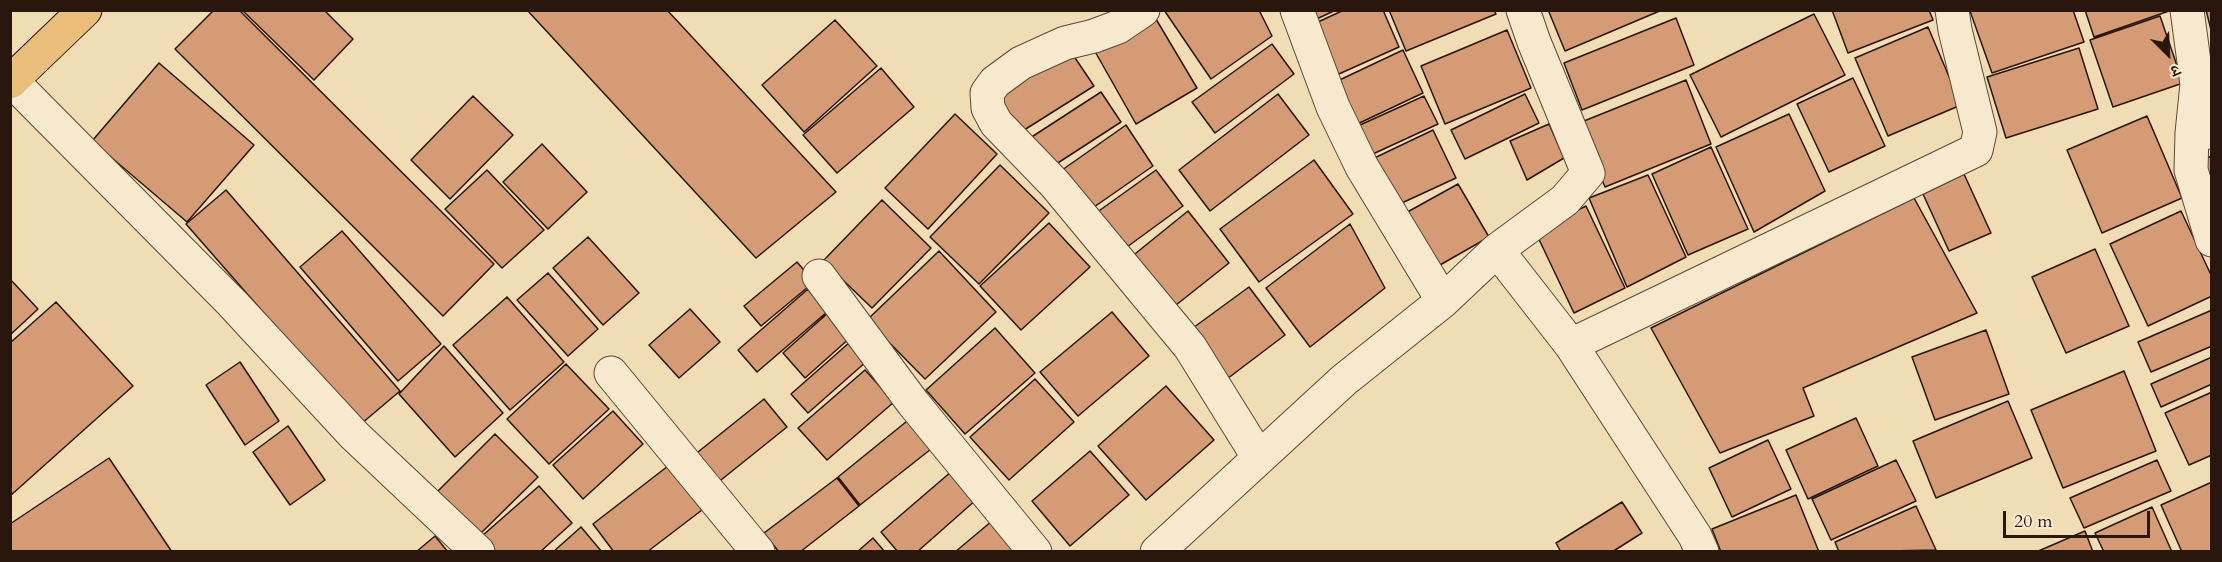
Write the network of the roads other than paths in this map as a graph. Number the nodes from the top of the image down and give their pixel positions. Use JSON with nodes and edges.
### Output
{"nodes":[{"id":1,"x":85,"y":10,"type":"edge"},
{"id":2,"x":1143,"y":10,"type":"edge"},
{"id":3,"x":1297,"y":10,"type":"edge"},
{"id":4,"x":1523,"y":10,"type":"edge"},
{"id":5,"x":1952,"y":10,"type":"edge"},
{"id":6,"x":2187,"y":10,"type":"edge"},
{"id":7,"x":11,"y":82,"type":"edge"},
{"id":8,"x":2202,"y":132,"type":"edge"},
{"id":9,"x":2211,"y":240,"type":"edge"},
{"id":10,"x":1497,"y":250,"type":"junction"},
{"id":11,"x":819,"y":276,"type":"dead end"},
{"id":12,"x":1443,"y":301,"type":"junction"},
{"id":13,"x":1571,"y":345,"type":"junction"},
{"id":14,"x":611,"y":372,"type":"dead end"},
{"id":15,"x":1259,"y":458,"type":"junction"},
{"id":16,"x":478,"y":552,"type":"edge"},
{"id":17,"x":758,"y":552,"type":"edge"},
{"id":18,"x":1035,"y":552,"type":"edge"},
{"id":19,"x":1157,"y":552,"type":"edge"},
{"id":20,"x":1702,"y":552,"type":"edge"}],
"edges":[{"from":1,"to":7,"type":"main road"},
{"from":2,"to":15,"type":"street"},
{"from":3,"to":12,"type":"street"},
{"from":4,"to":10,"type":"street"},
{"from":5,"to":13,"type":"street"},
{"from":6,"to":8,"type":"street"},
{"from":7,"to":16,"type":"street"},
{"from":8,"to":9,"type":"street"},
{"from":10,"to":12,"type":"street"},
{"from":10,"to":13,"type":"street"},
{"from":11,"to":18,"type":"street"},
{"from":12,"to":15,"type":"street"},
{"from":13,"to":20,"type":"street"},
{"from":14,"to":17,"type":"street"},
{"from":15,"to":19,"type":"street"}]}
